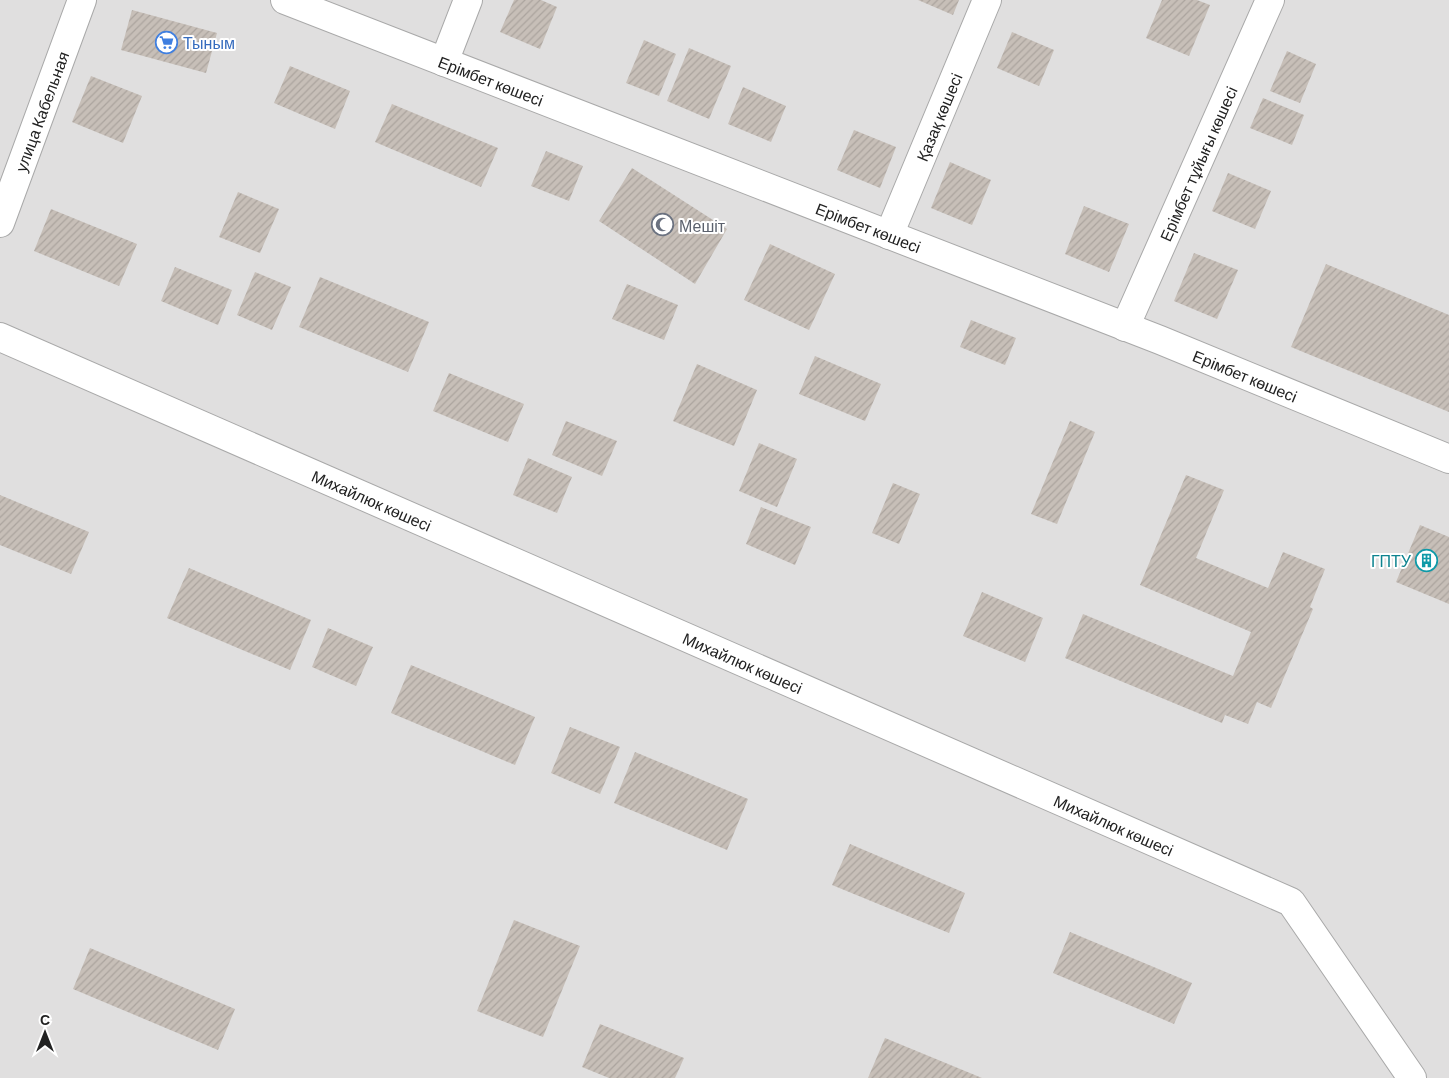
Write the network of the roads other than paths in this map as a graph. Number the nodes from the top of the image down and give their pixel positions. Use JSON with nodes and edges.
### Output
{"nodes":[{"id":1,"x":82,"y":0,"type":"edge"},
{"id":2,"x":285,"y":0,"type":"edge"},
{"id":3,"x":468,"y":0,"type":"edge"},
{"id":4,"x":987,"y":0,"type":"edge"},
{"id":5,"x":1270,"y":0,"type":"edge"},
{"id":6,"x":444,"y":62,"type":"junction"},
{"id":7,"x":0,"y":223,"type":"edge"},
{"id":8,"x":889,"y":235,"type":"junction"},
{"id":9,"x":1125,"y":327,"type":"junction"},
{"id":10,"x":0,"y":337,"type":"edge"},
{"id":11,"x":1449,"y":459,"type":"edge"},
{"id":12,"x":1412,"y":1078,"type":"edge"}],
"edges":[{"from":1,"to":7,"type":"street","name":"улица Кабельная"},
{"from":2,"to":6,"type":"street","name":"Ерімбет көшесі"},
{"from":3,"to":6,"type":"street"},
{"from":4,"to":8,"type":"street","name":"Қазақ көшесі"},
{"from":5,"to":9,"type":"street","name":"Ерімбет тұйығы көшесі"},
{"from":6,"to":8,"type":"street","name":"Ерімбет көшесі"},
{"from":8,"to":9,"type":"street","name":"Ерімбет көшесі"},
{"from":9,"to":11,"type":"street","name":"Ерімбет көшесі"},
{"from":10,"to":12,"type":"street","name":"Михайлюк көшесі"}]}
